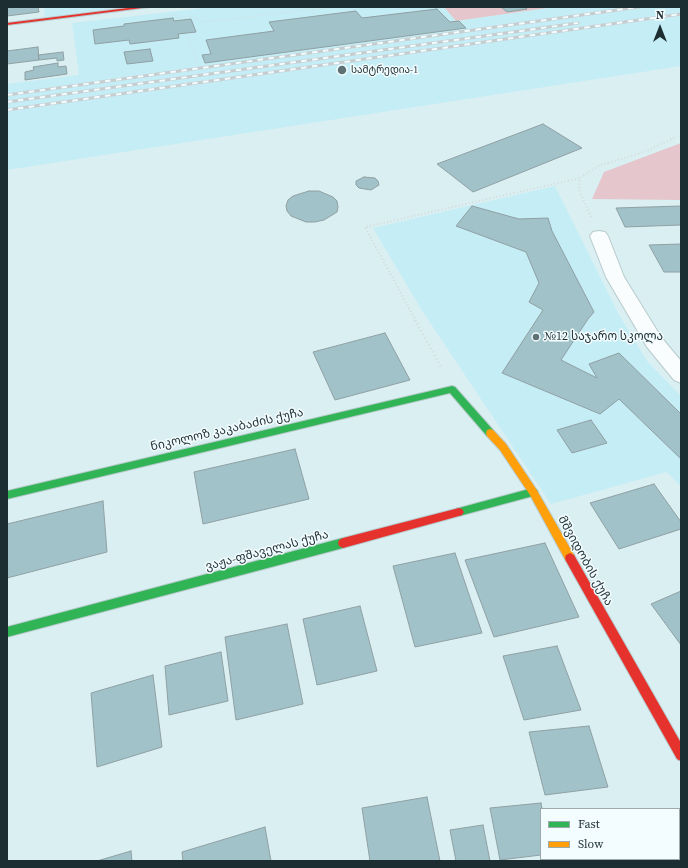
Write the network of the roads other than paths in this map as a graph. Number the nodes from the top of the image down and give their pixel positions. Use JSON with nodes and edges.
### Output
{"nodes":[{"id":1,"x":148,"y":7,"type":"edge"},
{"id":2,"x":7,"y":24,"type":"edge"},
{"id":3,"x":599,"y":236,"type":"road end"},
{"id":4,"x":681,"y":375,"type":"edge"},
{"id":5,"x":452,"y":389,"type":"joint"},
{"id":6,"x":533,"y":492,"type":"junction"},
{"id":7,"x":7,"y":495,"type":"edge"},
{"id":8,"x":7,"y":632,"type":"edge"},
{"id":9,"x":681,"y":755,"type":"edge"}],
"edges":[{"from":1,"to":2,"type":"street"},
{"from":3,"to":4,"type":"street"},
{"from":5,"to":6,"type":"street","name":"მშვიდობის ქუჩა"},
{"from":5,"to":7,"type":"street","name":"ნიკოლოზ კაკაბაძის ქუჩა"},
{"from":6,"to":8,"type":"street","name":"ვაჟა-ფშაველას ქუჩა"},
{"from":6,"to":9,"type":"street","name":"მშვიდობის ქუჩა"}]}
